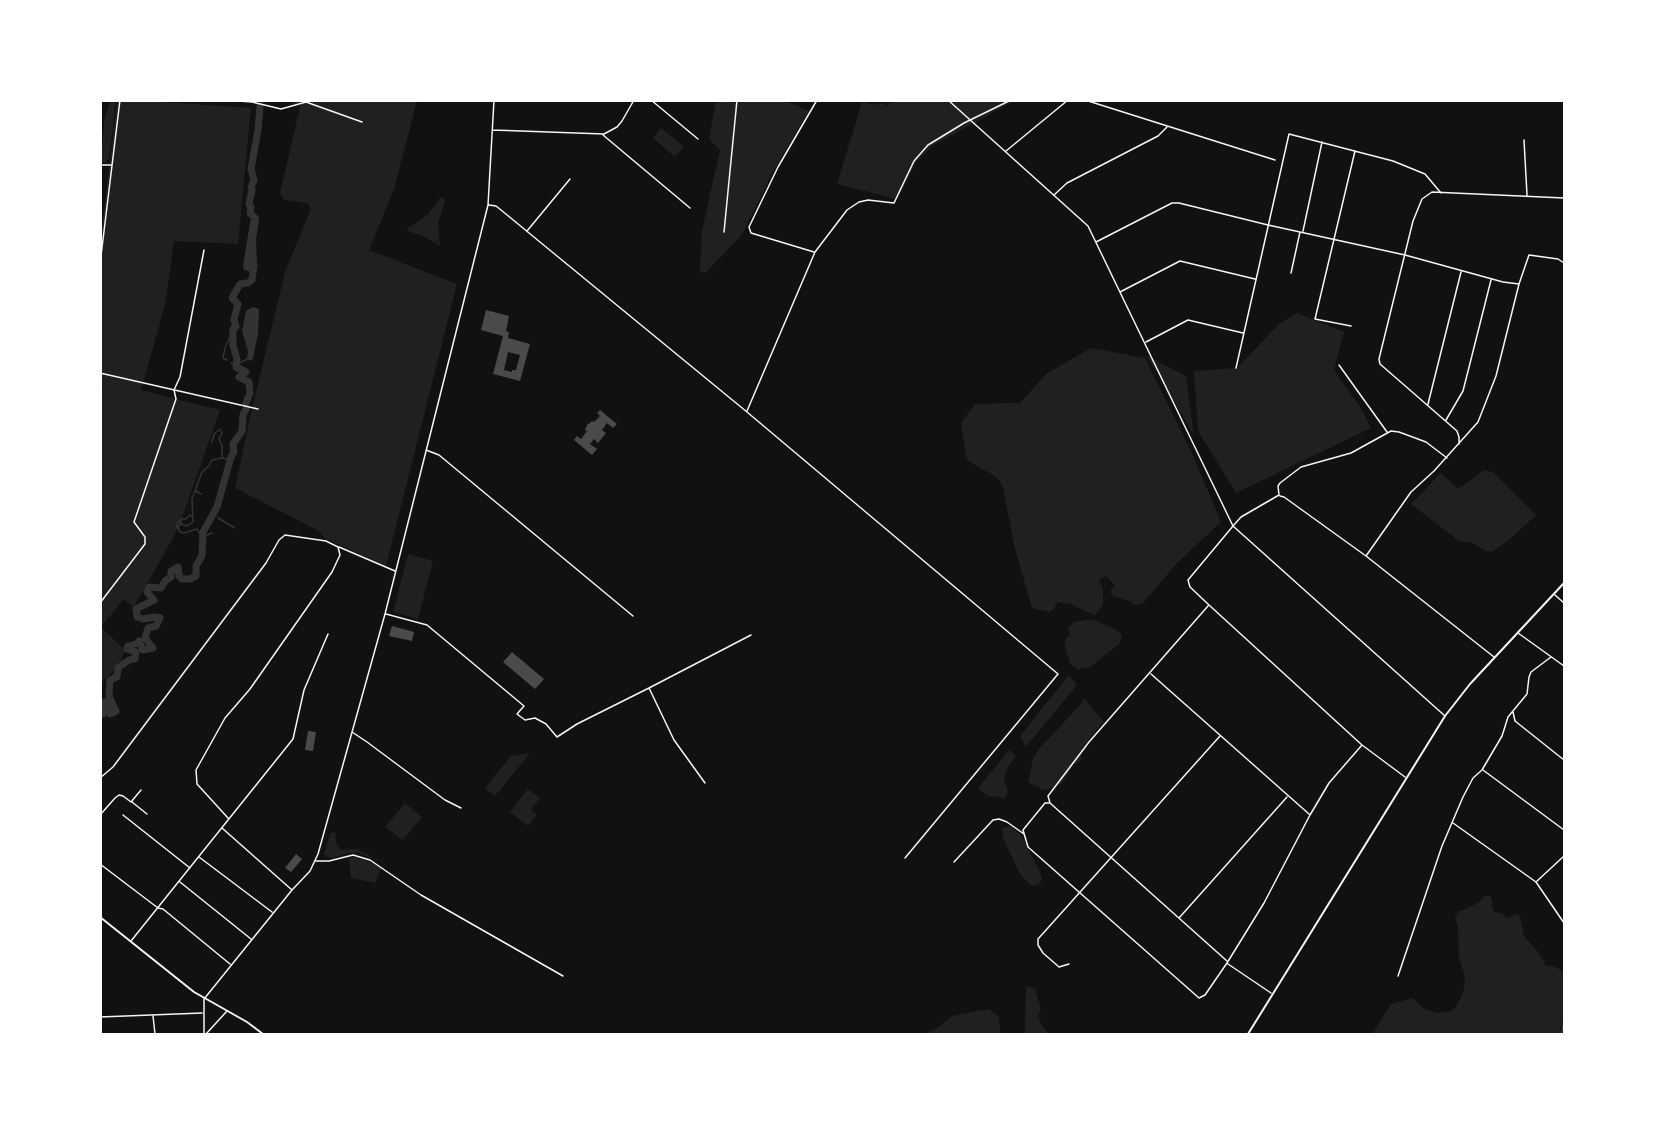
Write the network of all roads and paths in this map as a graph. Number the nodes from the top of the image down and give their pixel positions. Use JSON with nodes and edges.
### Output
{"nodes":[{"id":1,"x":120,"y":100,"type":"edge"},
{"id":2,"x":226,"y":100,"type":"edge"},
{"id":3,"x":494,"y":100,"type":"edge"},
{"id":4,"x":634,"y":100,"type":"edge"},
{"id":5,"x":651,"y":100,"type":"edge"},
{"id":6,"x":737,"y":100,"type":"edge"},
{"id":7,"x":817,"y":100,"type":"edge"},
{"id":8,"x":948,"y":100,"type":"edge"},
{"id":9,"x":1011,"y":100,"type":"edge"},
{"id":10,"x":1068,"y":100,"type":"edge"},
{"id":11,"x":1085,"y":100,"type":"edge"},
{"id":12,"x":241,"y":101,"type":"edge"},
{"id":13,"x":970,"y":121,"type":"junction"},
{"id":14,"x":362,"y":122,"type":"dead end"},
{"id":15,"x":1168,"y":126,"type":"junction"},
{"id":16,"x":493,"y":130,"type":"junction"},
{"id":17,"x":602,"y":134,"type":"junction"},
{"id":18,"x":698,"y":139,"type":"dead end"},
{"id":19,"x":1524,"y":140,"type":"dead end"},
{"id":20,"x":1322,"y":141,"type":"junction"},
{"id":21,"x":1355,"y":150,"type":"junction"},
{"id":22,"x":1005,"y":152,"type":"junction"},
{"id":23,"x":1275,"y":160,"type":"dead end"},
{"id":24,"x":100,"y":165,"type":"edge"},
{"id":25,"x":112,"y":165,"type":"junction"},
{"id":26,"x":570,"y":179,"type":"dead end"},
{"id":27,"x":1441,"y":193,"type":"junction"},
{"id":28,"x":1054,"y":195,"type":"junction"},
{"id":29,"x":1527,"y":196,"type":"junction"},
{"id":30,"x":1564,"y":198,"type":"edge"},
{"id":31,"x":488,"y":205,"type":"junction"},
{"id":32,"x":690,"y":208,"type":"dead end"},
{"id":33,"x":1268,"y":225,"type":"junction"},
{"id":34,"x":527,"y":231,"type":"junction"},
{"id":35,"x":1301,"y":231,"type":"junction"},
{"id":36,"x":724,"y":232,"type":"dead end"},
{"id":37,"x":1333,"y":239,"type":"junction"},
{"id":38,"x":1096,"y":242,"type":"junction"},
{"id":39,"x":204,"y":250,"type":"dead end"},
{"id":40,"x":815,"y":252,"type":"junction"},
{"id":41,"x":1405,"y":255,"type":"junction"},
{"id":42,"x":1564,"y":263,"type":"edge"},
{"id":43,"x":100,"y":264,"type":"edge"},
{"id":44,"x":1461,"y":271,"type":"junction"},
{"id":45,"x":1291,"y":273,"type":"dead end"},
{"id":46,"x":1256,"y":279,"type":"junction"},
{"id":47,"x":1491,"y":279,"type":"junction"},
{"id":48,"x":1519,"y":284,"type":"junction"},
{"id":49,"x":1120,"y":292,"type":"junction"},
{"id":50,"x":1351,"y":326,"type":"dead end"},
{"id":51,"x":1244,"y":333,"type":"junction"},
{"id":52,"x":1145,"y":342,"type":"junction"},
{"id":53,"x":1339,"y":365,"type":"dead end"},
{"id":54,"x":1236,"y":368,"type":"dead end"},
{"id":55,"x":100,"y":373,"type":"edge"},
{"id":56,"x":174,"y":390,"type":"junction"},
{"id":57,"x":1428,"y":404,"type":"junction"},
{"id":58,"x":258,"y":409,"type":"dead end"},
{"id":59,"x":747,"y":412,"type":"junction"},
{"id":60,"x":1446,"y":420,"type":"junction"},
{"id":61,"x":1387,"y":432,"type":"junction"},
{"id":62,"x":1459,"y":444,"type":"junction"},
{"id":63,"x":425,"y":450,"type":"junction"},
{"id":64,"x":1447,"y":458,"type":"junction"},
{"id":65,"x":1279,"y":495,"type":"junction"},
{"id":66,"x":1233,"y":526,"type":"junction"},
{"id":67,"x":338,"y":547,"type":"junction"},
{"id":68,"x":1366,"y":556,"type":"junction"},
{"id":69,"x":396,"y":571,"type":"junction"},
{"id":70,"x":1564,"y":583,"type":"edge"},
{"id":71,"x":1554,"y":594,"type":"junction"},
{"id":72,"x":100,"y":603,"type":"edge"},
{"id":73,"x":1564,"y":603,"type":"edge"},
{"id":74,"x":1209,"y":605,"type":"junction"},
{"id":75,"x":385,"y":614,"type":"junction"},
{"id":76,"x":633,"y":616,"type":"dead end"},
{"id":77,"x":1517,"y":633,"type":"junction"},
{"id":78,"x":327,"y":634,"type":"dead end"},
{"id":79,"x":751,"y":635,"type":"dead end"},
{"id":80,"x":1494,"y":657,"type":"junction"},
{"id":81,"x":1551,"y":657,"type":"junction"},
{"id":82,"x":1564,"y":665,"type":"edge"},
{"id":83,"x":1150,"y":673,"type":"junction"},
{"id":84,"x":649,"y":688,"type":"junction"},
{"id":85,"x":1512,"y":711,"type":"junction"},
{"id":86,"x":1445,"y":716,"type":"junction"},
{"id":87,"x":352,"y":732,"type":"junction"},
{"id":88,"x":1220,"y":736,"type":"junction"},
{"id":89,"x":1362,"y":745,"type":"junction"},
{"id":90,"x":1564,"y":760,"type":"edge"},
{"id":91,"x":1482,"y":770,"type":"junction"},
{"id":92,"x":100,"y":778,"type":"edge"},
{"id":93,"x":1406,"y":778,"type":"junction"},
{"id":94,"x":705,"y":783,"type":"dead end"},
{"id":95,"x":141,"y":790,"type":"dead end"},
{"id":96,"x":1288,"y":796,"type":"junction"},
{"id":97,"x":131,"y":802,"type":"junction"},
{"id":98,"x":1050,"y":803,"type":"junction"},
{"id":99,"x":462,"y":808,"type":"dead end"},
{"id":100,"x":147,"y":814,"type":"dead end"},
{"id":101,"x":100,"y":815,"type":"edge"},
{"id":102,"x":123,"y":815,"type":"dead end"},
{"id":103,"x":1310,"y":815,"type":"junction"},
{"id":104,"x":228,"y":818,"type":"junction"},
{"id":105,"x":1452,"y":822,"type":"junction"},
{"id":106,"x":221,"y":827,"type":"junction"},
{"id":107,"x":1564,"y":830,"type":"edge"},
{"id":108,"x":1024,"y":834,"type":"junction"},
{"id":109,"x":1564,"y":856,"type":"edge"},
{"id":110,"x":199,"y":857,"type":"junction"},
{"id":111,"x":1111,"y":857,"type":"junction"},
{"id":112,"x":905,"y":858,"type":"dead end"},
{"id":113,"x":315,"y":861,"type":"junction"},
{"id":114,"x":954,"y":862,"type":"dead end"},
{"id":115,"x":100,"y":864,"type":"edge"},
{"id":116,"x":190,"y":868,"type":"junction"},
{"id":117,"x":180,"y":881,"type":"junction"},
{"id":118,"x":1536,"y":882,"type":"junction"},
{"id":119,"x":292,"y":890,"type":"junction"},
{"id":120,"x":1078,"y":892,"type":"junction"},
{"id":121,"x":158,"y":908,"type":"junction"},
{"id":122,"x":273,"y":913,"type":"junction"},
{"id":123,"x":100,"y":917,"type":"edge"},
{"id":124,"x":1179,"y":918,"type":"junction"},
{"id":125,"x":1564,"y":923,"type":"edge"},
{"id":126,"x":252,"y":940,"type":"junction"},
{"id":127,"x":131,"y":941,"type":"junction"},
{"id":128,"x":1227,"y":962,"type":"junction"},
{"id":129,"x":1069,"y":964,"type":"dead end"},
{"id":130,"x":231,"y":965,"type":"junction"},
{"id":131,"x":563,"y":976,"type":"dead end"},
{"id":132,"x":1398,"y":976,"type":"dead end"},
{"id":133,"x":1274,"y":994,"type":"junction"},
{"id":134,"x":204,"y":999,"type":"junction"},
{"id":135,"x":227,"y":1011,"type":"junction"},
{"id":136,"x":203,"y":1013,"type":"junction"},
{"id":137,"x":153,"y":1015,"type":"junction"},
{"id":138,"x":100,"y":1017,"type":"edge"},
{"id":139,"x":155,"y":1035,"type":"edge"},
{"id":140,"x":205,"y":1035,"type":"edge"},
{"id":141,"x":263,"y":1035,"type":"edge"},
{"id":142,"x":1248,"y":1035,"type":"edge"}],
"edges":[{"from":1,"to":25,"type":"street"},
{"from":2,"to":12,"type":"street"},
{"from":3,"to":16,"type":"street"},
{"from":4,"to":17,"type":"street"},
{"from":5,"to":18,"type":"street"},
{"from":6,"to":36,"type":"street"},
{"from":7,"to":40,"type":"street"},
{"from":8,"to":13,"type":"street"},
{"from":9,"to":13,"type":"street"},
{"from":10,"to":22,"type":"street"},
{"from":11,"to":15,"type":"street"},
{"from":12,"to":14,"type":"street"},
{"from":13,"to":22,"type":"street"},
{"from":13,"to":40,"type":"street"},
{"from":15,"to":23,"type":"street"},
{"from":15,"to":28,"type":"street"},
{"from":16,"to":17,"type":"street"},
{"from":16,"to":31,"type":"street"},
{"from":17,"to":32,"type":"street"},
{"from":19,"to":29,"type":"street"},
{"from":20,"to":21,"type":"street"},
{"from":20,"to":33,"type":"street"},
{"from":20,"to":35,"type":"street"},
{"from":21,"to":27,"type":"street"},
{"from":21,"to":37,"type":"street"},
{"from":22,"to":28,"type":"street"},
{"from":24,"to":25,"type":"street"},
{"from":25,"to":43,"type":"street"},
{"from":26,"to":34,"type":"street"},
{"from":27,"to":29,"type":"street"},
{"from":27,"to":41,"type":"street"},
{"from":28,"to":38,"type":"street"},
{"from":29,"to":30,"type":"street"},
{"from":31,"to":34,"type":"street"},
{"from":31,"to":63,"type":"street"},
{"from":33,"to":35,"type":"street"},
{"from":33,"to":38,"type":"street"},
{"from":33,"to":46,"type":"street"},
{"from":34,"to":59,"type":"street"},
{"from":35,"to":37,"type":"street"},
{"from":35,"to":45,"type":"street"},
{"from":37,"to":41,"type":"street"},
{"from":37,"to":50,"type":"street"},
{"from":38,"to":49,"type":"street"},
{"from":39,"to":56,"type":"street"},
{"from":40,"to":59,"type":"street"},
{"from":41,"to":44,"type":"street"},
{"from":41,"to":57,"type":"street"},
{"from":42,"to":48,"type":"street"},
{"from":44,"to":47,"type":"street"},
{"from":44,"to":57,"type":"street"},
{"from":46,"to":49,"type":"street"},
{"from":46,"to":51,"type":"street"},
{"from":47,"to":48,"type":"street"},
{"from":47,"to":60,"type":"street"},
{"from":48,"to":62,"type":"street"},
{"from":49,"to":52,"type":"street"},
{"from":51,"to":52,"type":"street"},
{"from":51,"to":54,"type":"street"},
{"from":52,"to":66,"type":"street"},
{"from":53,"to":61,"type":"street"},
{"from":55,"to":56,"type":"street"},
{"from":56,"to":58,"type":"street"},
{"from":56,"to":72,"type":"street"},
{"from":57,"to":60,"type":"street"},
{"from":59,"to":112,"type":"street"},
{"from":60,"to":62,"type":"street"},
{"from":61,"to":64,"type":"street"},
{"from":61,"to":65,"type":"street"},
{"from":62,"to":64,"type":"street"},
{"from":63,"to":69,"type":"street"},
{"from":63,"to":76,"type":"street"},
{"from":64,"to":68,"type":"street"},
{"from":65,"to":66,"type":"street"},
{"from":65,"to":68,"type":"street"},
{"from":66,"to":74,"type":"street"},
{"from":66,"to":86,"type":"street"},
{"from":67,"to":69,"type":"street"},
{"from":67,"to":92,"type":"street"},
{"from":67,"to":104,"type":"street"},
{"from":68,"to":80,"type":"street"},
{"from":69,"to":75,"type":"street"},
{"from":70,"to":71,"type":"main road"},
{"from":71,"to":73,"type":"street"},
{"from":71,"to":77,"type":"main road"},
{"from":74,"to":83,"type":"street"},
{"from":74,"to":89,"type":"street"},
{"from":75,"to":84,"type":"street"},
{"from":75,"to":87,"type":"street"},
{"from":77,"to":80,"type":"main road"},
{"from":77,"to":81,"type":"street"},
{"from":78,"to":104,"type":"street"},
{"from":79,"to":84,"type":"street"},
{"from":80,"to":86,"type":"main road"},
{"from":81,"to":82,"type":"street"},
{"from":81,"to":85,"type":"street"},
{"from":83,"to":88,"type":"street"},
{"from":83,"to":98,"type":"street"},
{"from":84,"to":94,"type":"street"},
{"from":85,"to":90,"type":"street"},
{"from":85,"to":91,"type":"street"},
{"from":86,"to":93,"type":"main road"},
{"from":87,"to":99,"type":"street"},
{"from":87,"to":113,"type":"street"},
{"from":88,"to":96,"type":"street"},
{"from":88,"to":111,"type":"street"},
{"from":89,"to":93,"type":"street"},
{"from":89,"to":103,"type":"street"},
{"from":91,"to":105,"type":"street"},
{"from":91,"to":107,"type":"street"},
{"from":93,"to":133,"type":"main road"},
{"from":95,"to":97,"type":"street"},
{"from":96,"to":103,"type":"street"},
{"from":96,"to":124,"type":"street"},
{"from":97,"to":100,"type":"street"},
{"from":97,"to":101,"type":"street"},
{"from":98,"to":108,"type":"street"},
{"from":98,"to":111,"type":"street"},
{"from":102,"to":116,"type":"street"},
{"from":103,"to":128,"type":"street"},
{"from":104,"to":106,"type":"street"},
{"from":105,"to":118,"type":"street"},
{"from":105,"to":132,"type":"street"},
{"from":106,"to":110,"type":"street"},
{"from":106,"to":119,"type":"street"},
{"from":108,"to":114,"type":"street"},
{"from":108,"to":120,"type":"street"},
{"from":109,"to":118,"type":"street"},
{"from":110,"to":116,"type":"street"},
{"from":110,"to":122,"type":"street"},
{"from":111,"to":120,"type":"street"},
{"from":111,"to":124,"type":"street"},
{"from":113,"to":119,"type":"street"},
{"from":113,"to":131,"type":"street"},
{"from":115,"to":121,"type":"street"},
{"from":116,"to":117,"type":"street"},
{"from":117,"to":121,"type":"street"},
{"from":117,"to":126,"type":"street"},
{"from":118,"to":125,"type":"street"},
{"from":119,"to":122,"type":"street"},
{"from":120,"to":128,"type":"street"},
{"from":120,"to":129,"type":"street"},
{"from":121,"to":127,"type":"street"},
{"from":121,"to":130,"type":"street"},
{"from":122,"to":126,"type":"street"},
{"from":123,"to":127,"type":"main road"},
{"from":124,"to":128,"type":"street"},
{"from":126,"to":130,"type":"street"},
{"from":127,"to":134,"type":"main road"},
{"from":128,"to":133,"type":"street"},
{"from":130,"to":134,"type":"street"},
{"from":133,"to":142,"type":"main road"},
{"from":134,"to":135,"type":"main road"},
{"from":134,"to":136,"type":"street"},
{"from":135,"to":140,"type":"street"},
{"from":135,"to":141,"type":"main road"},
{"from":136,"to":137,"type":"street"},
{"from":136,"to":140,"type":"street"},
{"from":137,"to":138,"type":"street"},
{"from":137,"to":139,"type":"street"}]}
